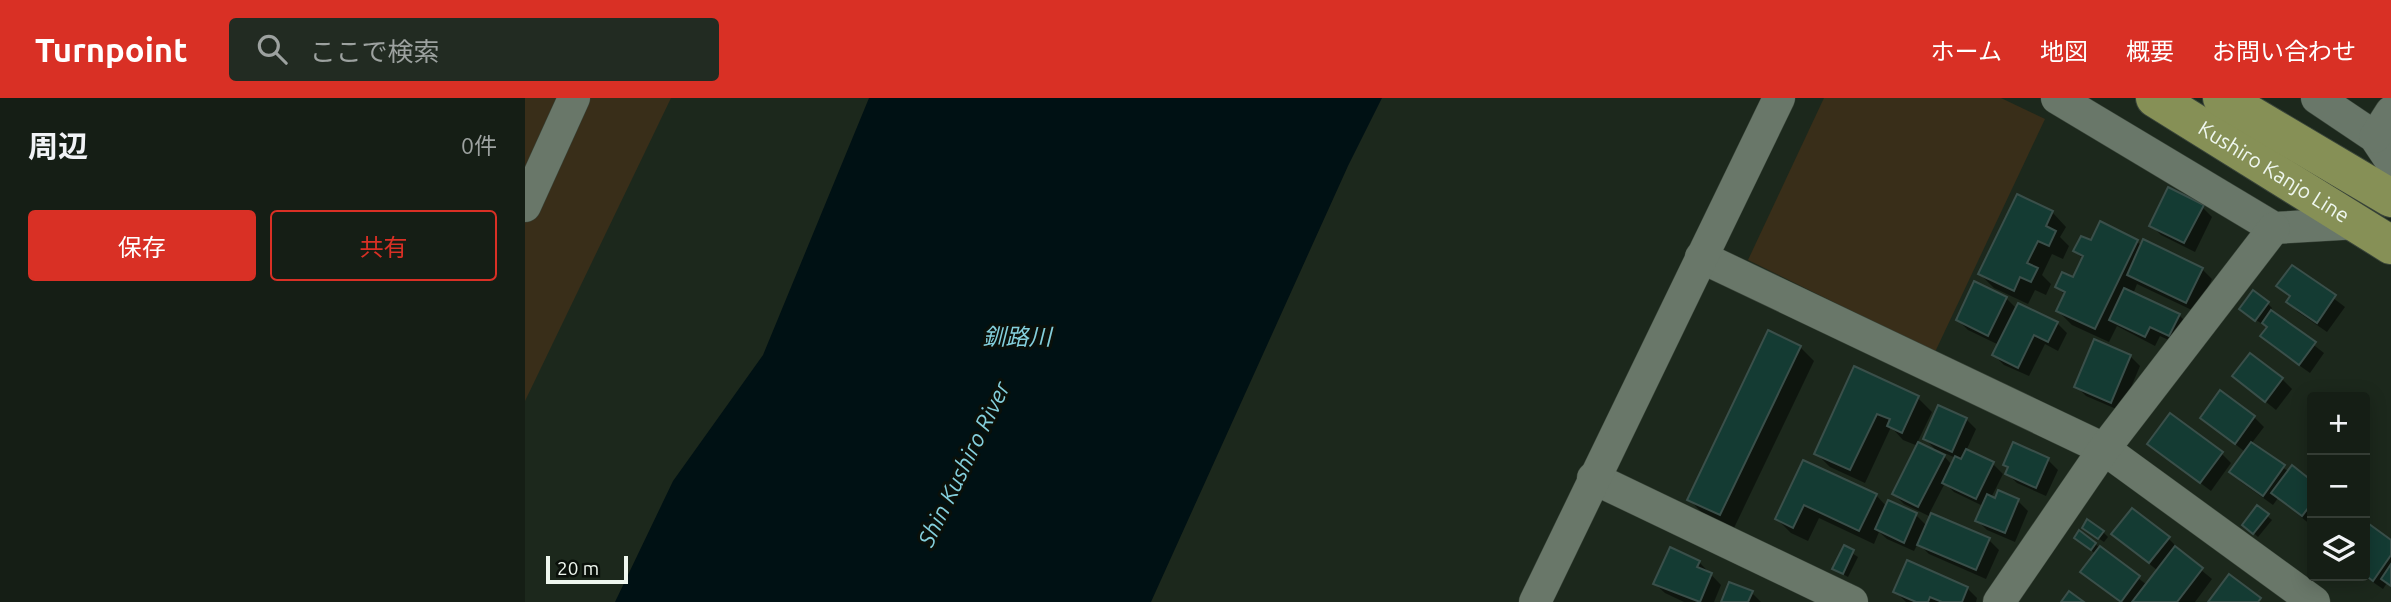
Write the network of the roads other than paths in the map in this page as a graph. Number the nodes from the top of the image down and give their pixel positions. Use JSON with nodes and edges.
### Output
{"nodes":[{"id":1,"x":574,"y":98,"type":"edge"},
{"id":2,"x":1779,"y":98,"type":"edge"},
{"id":3,"x":2057,"y":98,"type":"edge"},
{"id":4,"x":2155,"y":98,"type":"edge"},
{"id":5,"x":2222,"y":98,"type":"edge"},
{"id":6,"x":2317,"y":98,"type":"edge"},
{"id":7,"x":2386,"y":137,"type":"edge"},
{"id":8,"x":2391,"y":198,"type":"edge"},
{"id":9,"x":525,"y":206,"type":"edge"},
{"id":10,"x":2358,"y":223,"type":"junction"},
{"id":11,"x":2274,"y":228,"type":"junction"},
{"id":12,"x":2391,"y":245,"type":"edge"},
{"id":13,"x":1701,"y":257,"type":"junction"},
{"id":14,"x":2104,"y":449,"type":"junction"},
{"id":15,"x":1593,"y":478,"type":"junction"},
{"id":16,"x":1535,"y":602,"type":"edge"},
{"id":17,"x":1852,"y":602,"type":"edge"},
{"id":18,"x":1999,"y":602,"type":"edge"},
{"id":19,"x":2314,"y":602,"type":"edge"}],
"edges":[{"from":1,"to":9,"type":"street"},
{"from":2,"to":13,"type":"street"},
{"from":3,"to":11,"type":"street"},
{"from":4,"to":10,"type":"main road","name":"Kushiro Kanjo Line"},
{"from":5,"to":8,"type":"main road","name":"Kushiro Kanjo Line"},
{"from":6,"to":7,"type":"street"},
{"from":10,"to":11,"type":"street"},
{"from":10,"to":12,"type":"main road","name":"Kushiro Kanjo Line"},
{"from":11,"to":14,"type":"street"},
{"from":13,"to":14,"type":"street"},
{"from":13,"to":15,"type":"street"},
{"from":14,"to":18,"type":"street"},
{"from":14,"to":19,"type":"street"},
{"from":15,"to":16,"type":"street"},
{"from":15,"to":17,"type":"street"}]}
